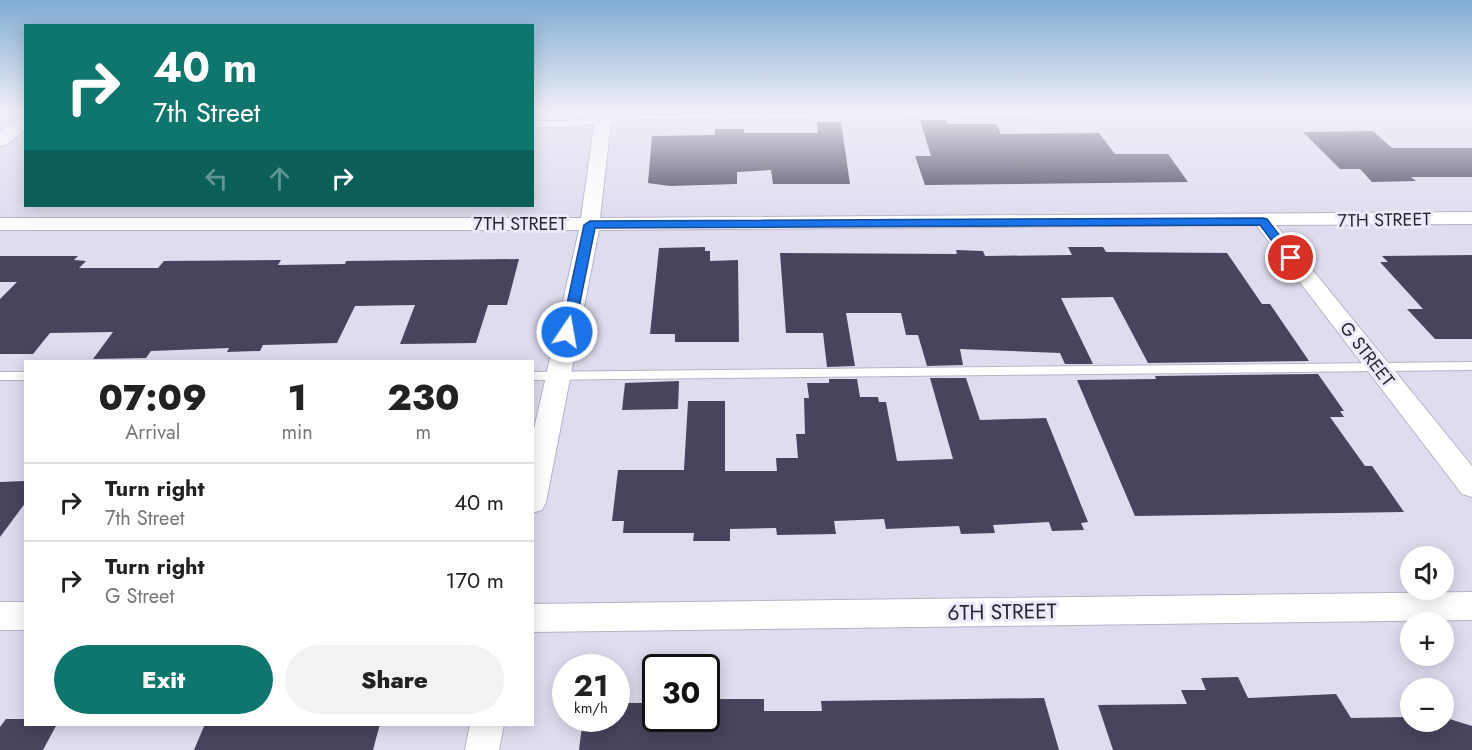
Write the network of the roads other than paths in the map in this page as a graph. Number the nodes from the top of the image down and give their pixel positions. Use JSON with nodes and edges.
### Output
{"nodes":[{"id":1,"x":599,"y":147,"type":"edge"},
{"id":2,"x":1472,"y":218,"type":"edge"},
{"id":3,"x":1263,"y":222,"type":"junction"},
{"id":4,"x":0,"y":224,"type":"edge"},
{"id":5,"x":590,"y":225,"type":"junction"},
{"id":6,"x":1472,"y":366,"type":"edge"},
{"id":7,"x":1377,"y":367,"type":"junction"},
{"id":8,"x":0,"y":376,"type":"edge"},
{"id":9,"x":24,"y":376,"type":"edge"},
{"id":10,"x":534,"y":376,"type":"edge"},
{"id":11,"x":558,"y":376,"type":"junction"},
{"id":12,"x":1472,"y":486,"type":"edge"},
{"id":13,"x":534,"y":492,"type":"edge"},
{"id":14,"x":1472,"y":606,"type":"edge"},
{"id":15,"x":0,"y":616,"type":"edge"},
{"id":16,"x":24,"y":616,"type":"edge"},
{"id":17,"x":534,"y":618,"type":"edge"},
{"id":18,"x":487,"y":726,"type":"edge"},
{"id":19,"x":482,"y":750,"type":"edge"}],
"edges":[{"from":1,"to":5,"type":"street"},
{"from":2,"to":3,"type":"street","name":"7TH STREET"},
{"from":3,"to":5,"type":"street","name":"7TH STREET"},
{"from":3,"to":7,"type":"street","name":"G STREET"},
{"from":4,"to":5,"type":"street","name":"7TH STREET"},
{"from":5,"to":11,"type":"street"},
{"from":6,"to":7,"type":"lane"},
{"from":7,"to":11,"type":"lane"},
{"from":7,"to":12,"type":"street","name":"G STREET"},
{"from":8,"to":9,"type":"lane"},
{"from":10,"to":11,"type":"lane"},
{"from":11,"to":13,"type":"street"},
{"from":14,"to":17,"type":"street","name":"6TH STREET"},
{"from":15,"to":16,"type":"street"},
{"from":18,"to":19,"type":"street"}]}
